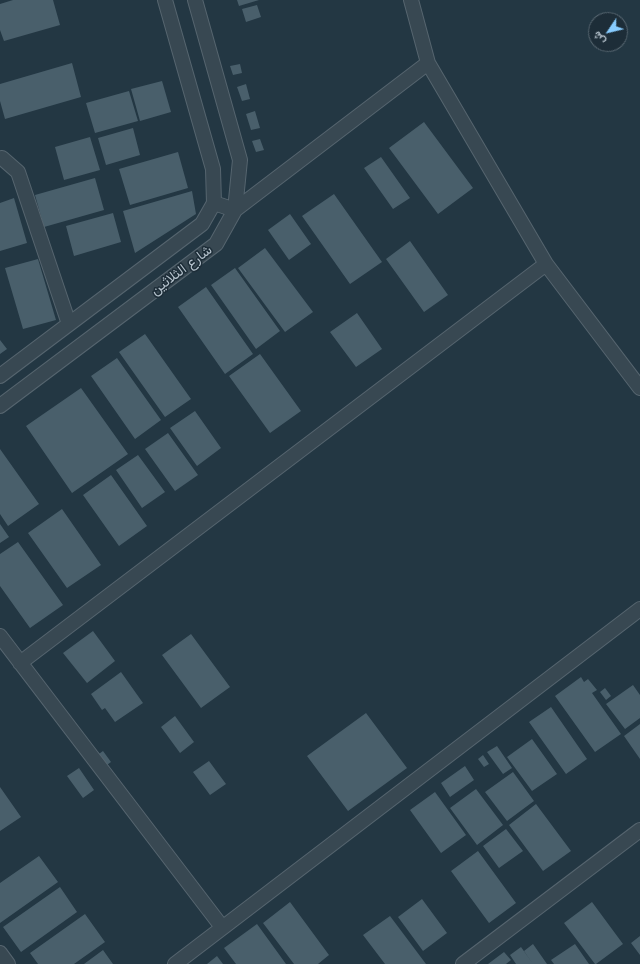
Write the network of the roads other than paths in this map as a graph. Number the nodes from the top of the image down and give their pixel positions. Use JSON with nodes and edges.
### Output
{"nodes":[{"id":1,"x":165,"y":0,"type":"edge"},
{"id":2,"x":196,"y":0,"type":"edge"},
{"id":3,"x":411,"y":0,"type":"edge"},
{"id":4,"x":428,"y":63,"type":"junction"},
{"id":5,"x":0,"y":158,"type":"edge"},
{"id":6,"x":214,"y":203,"type":"junction"},
{"id":7,"x":235,"y":210,"type":"junction"},
{"id":8,"x":546,"y":264,"type":"junction"},
{"id":9,"x":69,"y":324,"type":"junction"},
{"id":10,"x":0,"y":376,"type":"edge"},
{"id":11,"x":640,"y":388,"type":"edge"},
{"id":12,"x":0,"y":406,"type":"edge"},
{"id":13,"x":640,"y":609,"type":"edge"},
{"id":14,"x":0,"y":636,"type":"edge"},
{"id":15,"x":20,"y":663,"type":"junction"},
{"id":16,"x":640,"y":830,"type":"edge"},
{"id":17,"x":222,"y":927,"type":"junction"},
{"id":18,"x":0,"y":953,"type":"edge"},
{"id":19,"x":8,"y":964,"type":"edge"},
{"id":20,"x":175,"y":964,"type":"edge"},
{"id":21,"x":463,"y":964,"type":"edge"}],
"edges":[{"from":1,"to":6,"type":"street"},
{"from":2,"to":7,"type":"street","name":"شارع الثلاثين"},
{"from":3,"to":4,"type":"street"},
{"from":4,"to":7,"type":"street"},
{"from":4,"to":8,"type":"street"},
{"from":5,"to":9,"type":"street"},
{"from":6,"to":7,"type":"street"},
{"from":6,"to":9,"type":"street","name":"شارع الثلاثين"},
{"from":7,"to":12,"type":"street","name":"شارع الثلاثين"},
{"from":8,"to":11,"type":"street"},
{"from":8,"to":15,"type":"street"},
{"from":9,"to":10,"type":"street","name":"شارع الثلاثين"},
{"from":13,"to":17,"type":"street"},
{"from":14,"to":15,"type":"street"},
{"from":15,"to":17,"type":"street"},
{"from":16,"to":21,"type":"street"},
{"from":17,"to":20,"type":"street"},
{"from":18,"to":19,"type":"street"}]}
